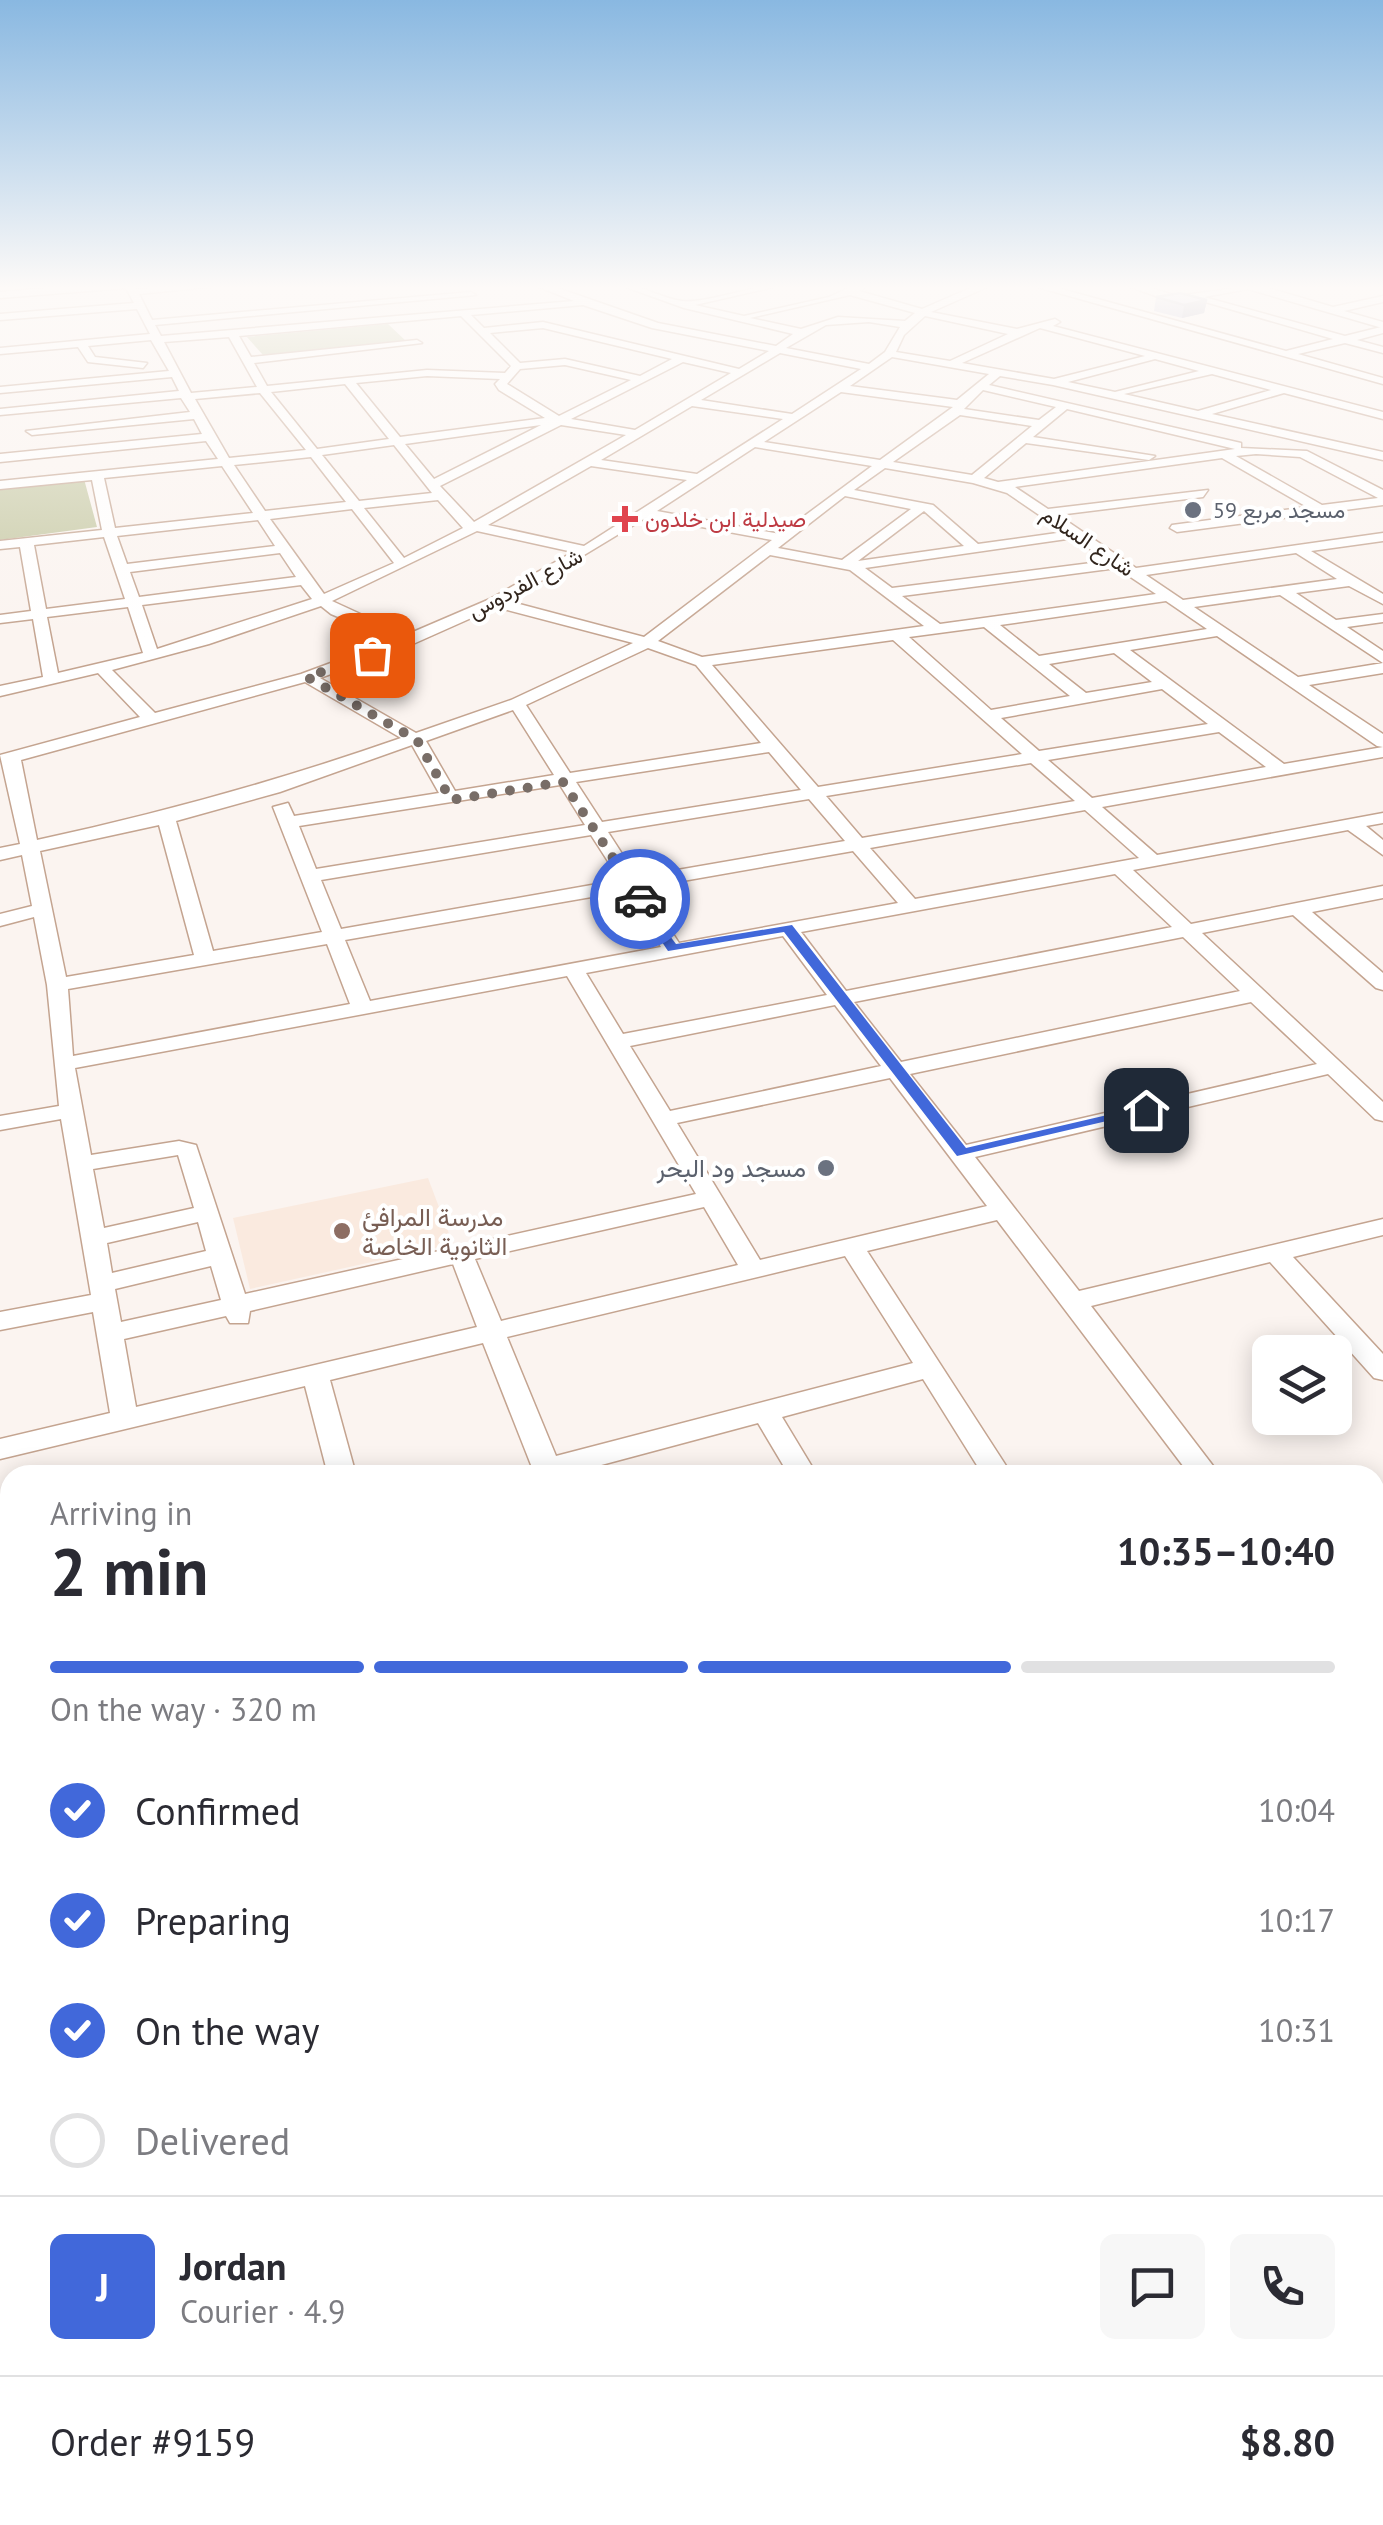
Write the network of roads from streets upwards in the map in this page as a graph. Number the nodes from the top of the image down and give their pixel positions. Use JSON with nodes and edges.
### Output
{"nodes":[{"id":1,"x":101,"y":403,"type":"edge"},
{"id":2,"x":189,"y":403,"type":"edge"},
{"id":3,"x":274,"y":403,"type":"edge"},
{"id":4,"x":365,"y":403,"type":"edge"},
{"id":5,"x":528,"y":403,"type":"edge"},
{"id":6,"x":592,"y":403,"type":"edge"},
{"id":7,"x":687,"y":403,"type":"edge"},
{"id":8,"x":694,"y":403,"type":"edge"},
{"id":9,"x":813,"y":403,"type":"edge"},
{"id":10,"x":927,"y":403,"type":"edge"},
{"id":11,"x":964,"y":403,"type":"edge"},
{"id":12,"x":1055,"y":403,"type":"edge"},
{"id":13,"x":1149,"y":403,"type":"edge"},
{"id":14,"x":1237,"y":403,"type":"edge"},
{"id":15,"x":1331,"y":403,"type":"edge"},
{"id":16,"x":1383,"y":403,"type":"edge"},
{"id":17,"x":1065,"y":405,"type":"junction"},
{"id":18,"x":959,"y":408,"type":"junction"},
{"id":19,"x":26,"y":409,"type":"junction"},
{"id":20,"x":1358,"y":410,"type":"junction"},
{"id":21,"x":6,"y":411,"type":"edge"},
{"id":22,"x":1198,"y":414,"type":"junction"},
{"id":23,"x":196,"y":415,"type":"junction"},
{"id":24,"x":1383,"y":416,"type":"edge"},
{"id":25,"x":791,"y":417,"type":"junction"},
{"id":26,"x":557,"y":420,"type":"junction"},
{"id":27,"x":1222,"y":420,"type":"junction"},
{"id":28,"x":1039,"y":424,"type":"junction"},
{"id":29,"x":32,"y":431,"type":"junction"},
{"id":30,"x":1180,"y":432,"type":"junction"},
{"id":31,"x":634,"y":433,"type":"junction"},
{"id":32,"x":209,"y":437,"type":"junction"},
{"id":33,"x":1020,"y":438,"type":"junction"},
{"id":34,"x":396,"y":442,"type":"junction"},
{"id":35,"x":750,"y":443,"type":"junction"},
{"id":36,"x":1256,"y":450,"type":"junction"},
{"id":37,"x":312,"y":452,"type":"junction"},
{"id":38,"x":1223,"y":454,"type":"junction"},
{"id":39,"x":38,"y":455,"type":"junction"},
{"id":40,"x":1383,"y":456,"type":"edge"},
{"id":41,"x":0,"y":458,"type":"edge"},
{"id":42,"x":1179,"y":460,"type":"junction"},
{"id":43,"x":224,"y":462,"type":"junction"},
{"id":44,"x":588,"y":462,"type":"junction"},
{"id":45,"x":882,"y":464,"type":"junction"},
{"id":46,"x":1155,"y":464,"type":"junction"},
{"id":47,"x":1364,"y":472,"type":"dead end"},
{"id":48,"x":1171,"y":474,"type":"dead end"},
{"id":49,"x":97,"y":475,"type":"junction"},
{"id":50,"x":1345,"y":475,"type":"junction"},
{"id":51,"x":698,"y":478,"type":"junction"},
{"id":52,"x":975,"y":479,"type":"junction"},
{"id":53,"x":44,"y":481,"type":"junction"},
{"id":54,"x":1187,"y":483,"type":"dead end"},
{"id":55,"x":0,"y":485,"type":"edge"},
{"id":56,"x":1000,"y":485,"type":"junction"},
{"id":57,"x":434,"y":491,"type":"junction"},
{"id":58,"x":843,"y":492,"type":"junction"},
{"id":59,"x":1203,"y":493,"type":"junction"},
{"id":60,"x":1383,"y":498,"type":"edge"},
{"id":61,"x":1135,"y":502,"type":"junction"},
{"id":62,"x":354,"y":506,"type":"junction"},
{"id":63,"x":923,"y":506,"type":"junction"},
{"id":64,"x":1320,"y":509,"type":"junction"},
{"id":65,"x":646,"y":513,"type":"junction"},
{"id":66,"x":1046,"y":513,"type":"junction"},
{"id":67,"x":262,"y":517,"type":"junction"},
{"id":68,"x":1246,"y":520,"type":"junction"},
{"id":69,"x":472,"y":528,"type":"junction"},
{"id":70,"x":1177,"y":528,"type":"junction"},
{"id":71,"x":109,"y":532,"type":"junction"},
{"id":72,"x":1076,"y":534,"type":"junction"},
{"id":73,"x":782,"y":538,"type":"junction"},
{"id":74,"x":1193,"y":539,"type":"dead end"},
{"id":75,"x":1380,"y":539,"type":"edge"},
{"id":76,"x":26,"y":542,"type":"junction"},
{"id":77,"x":0,"y":544,"type":"edge"},
{"id":78,"x":974,"y":547,"type":"junction"},
{"id":79,"x":282,"y":549,"type":"junction"},
{"id":80,"x":1209,"y":549,"type":"dead end"},
{"id":81,"x":1298,"y":549,"type":"junction"},
{"id":82,"x":766,"y":550,"type":"junction"},
{"id":83,"x":586,"y":551,"type":"junction"},
{"id":84,"x":1225,"y":559,"type":"junction"},
{"id":85,"x":402,"y":564,"type":"junction"},
{"id":86,"x":847,"y":565,"type":"junction"},
{"id":87,"x":120,"y":568,"type":"junction"},
{"id":88,"x":1127,"y":568,"type":"junction"},
{"id":89,"x":304,"y":580,"type":"junction"},
{"id":90,"x":1352,"y":581,"type":"junction"},
{"id":91,"x":1282,"y":590,"type":"junction"},
{"id":92,"x":888,"y":593,"type":"junction"},
{"id":93,"x":1178,"y":600,"type":"junction"},
{"id":94,"x":1383,"y":600,"type":"edge"},
{"id":95,"x":320,"y":601,"type":"junction"},
{"id":96,"x":132,"y":602,"type":"junction"},
{"id":97,"x":495,"y":602,"type":"junction"},
{"id":98,"x":39,"y":614,"type":"junction"},
{"id":99,"x":0,"y":618,"type":"edge"},
{"id":100,"x":1383,"y":618,"type":"edge"},
{"id":101,"x":987,"y":622,"type":"junction"},
{"id":102,"x":1331,"y":625,"type":"junction"},
{"id":103,"x":937,"y":629,"type":"junction"},
{"id":104,"x":1222,"y":631,"type":"junction"},
{"id":105,"x":896,"y":635,"type":"junction"},
{"id":106,"x":408,"y":641,"type":"junction"},
{"id":107,"x":648,"y":642,"type":"junction"},
{"id":108,"x":1117,"y":648,"type":"junction"},
{"id":109,"x":151,"y":654,"type":"junction"},
{"id":110,"x":1383,"y":658,"type":"edge"},
{"id":111,"x":1036,"y":661,"type":"junction"},
{"id":112,"x":701,"y":662,"type":"junction"},
{"id":113,"x":102,"y":668,"type":"junction"},
{"id":114,"x":1383,"y":668,"type":"edge"},
{"id":115,"x":307,"y":677,"type":"junction"},
{"id":116,"x":51,"y":680,"type":"junction"},
{"id":117,"x":1297,"y":682,"type":"junction"},
{"id":118,"x":1166,"y":684,"type":"junction"},
{"id":119,"x":0,"y":691,"type":"edge"},
{"id":120,"x":1084,"y":698,"type":"junction"},
{"id":121,"x":517,"y":703,"type":"junction"},
{"id":122,"x":988,"y":714,"type":"junction"},
{"id":123,"x":153,"y":721,"type":"junction"},
{"id":124,"x":1383,"y":724,"type":"edge"},
{"id":125,"x":1223,"y":726,"type":"junction"},
{"id":126,"x":1363,"y":728,"type":"junction"},
{"id":127,"x":417,"y":740,"type":"junction"},
{"id":128,"x":1383,"y":742,"type":"edge"},
{"id":129,"x":772,"y":746,"type":"junction"},
{"id":130,"x":1383,"y":752,"type":"edge"},
{"id":131,"x":1036,"y":756,"type":"junction"},
{"id":132,"x":6,"y":759,"type":"edge"},
{"id":133,"x":1280,"y":769,"type":"junction"},
{"id":134,"x":563,"y":782,"type":"junction"},
{"id":135,"x":274,"y":788,"type":"junction"},
{"id":136,"x":811,"y":792,"type":"junction"},
{"id":137,"x":451,"y":800,"type":"junction"},
{"id":138,"x":1090,"y":802,"type":"junction"},
{"id":139,"x":166,"y":818,"type":"junction"},
{"id":140,"x":1383,"y":818,"type":"edge"},
{"id":141,"x":289,"y":822,"type":"junction"},
{"id":142,"x":1351,"y":823,"type":"junction"},
{"id":143,"x":593,"y":829,"type":"junction"},
{"id":144,"x":853,"y":842,"type":"junction"},
{"id":145,"x":30,"y":848,"type":"junction"},
{"id":146,"x":1383,"y":849,"type":"edge"},
{"id":147,"x":0,"y":854,"type":"edge"},
{"id":148,"x":1152,"y":860,"type":"junction"},
{"id":149,"x":1119,"y":867,"type":"junction"},
{"id":150,"x":308,"y":876,"type":"junction"},
{"id":151,"x":630,"y":885,"type":"junction"},
{"id":152,"x":1383,"y":892,"type":"edge"},
{"id":153,"x":910,"y":904,"type":"junction"},
{"id":154,"x":42,"y":909,"type":"junction"},
{"id":155,"x":1297,"y":909,"type":"junction"},
{"id":156,"x":0,"y":920,"type":"edge"},
{"id":157,"x":787,"y":928,"type":"junction"},
{"id":158,"x":1183,"y":930,"type":"junction"},
{"id":159,"x":332,"y":937,"type":"junction"},
{"id":160,"x":672,"y":948,"type":"junction"},
{"id":161,"x":205,"y":957,"type":"junction"},
{"id":162,"x":572,"y":967,"type":"junction"},
{"id":163,"x":1383,"y":984,"type":"edge"},
{"id":164,"x":57,"y":986,"type":"junction"},
{"id":165,"x":1252,"y":995,"type":"junction"},
{"id":166,"x":842,"y":997,"type":"junction"},
{"id":167,"x":362,"y":1007,"type":"junction"},
{"id":168,"x":617,"y":1042,"type":"junction"},
{"id":169,"x":63,"y":1064,"type":"junction"},
{"id":170,"x":1331,"y":1067,"type":"junction"},
{"id":171,"x":900,"y":1070,"type":"junction"},
{"id":172,"x":70,"y":1111,"type":"junction"},
{"id":173,"x":1382,"y":1112,"type":"edge"},
{"id":174,"x":663,"y":1119,"type":"junction"},
{"id":175,"x":0,"y":1123,"type":"edge"},
{"id":176,"x":962,"y":1153,"type":"junction"},
{"id":177,"x":79,"y":1164,"type":"junction"},
{"id":178,"x":710,"y":1198,"type":"junction"},
{"id":179,"x":1005,"y":1210,"type":"junction"},
{"id":180,"x":206,"y":1213,"type":"junction"},
{"id":181,"x":1383,"y":1227,"type":"edge"},
{"id":182,"x":93,"y":1238,"type":"junction"},
{"id":183,"x":852,"y":1246,"type":"junction"},
{"id":184,"x":1276,"y":1253,"type":"junction"},
{"id":185,"x":461,"y":1254,"type":"junction"},
{"id":186,"x":219,"y":1256,"type":"junction"},
{"id":187,"x":754,"y":1270,"type":"junction"},
{"id":188,"x":101,"y":1293,"type":"junction"},
{"id":189,"x":1075,"y":1301,"type":"junction"},
{"id":190,"x":237,"y":1311,"type":"junction"},
{"id":191,"x":0,"y":1321,"type":"edge"},
{"id":192,"x":493,"y":1332,"type":"junction"},
{"id":193,"x":108,"y":1334,"type":"junction"},
{"id":194,"x":930,"y":1368,"type":"junction"},
{"id":195,"x":1383,"y":1370,"type":"edge"},
{"id":196,"x":315,"y":1374,"type":"junction"},
{"id":197,"x":766,"y":1411,"type":"junction"},
{"id":198,"x":125,"y":1419,"type":"junction"},
{"id":199,"x":0,"y":1449,"type":"edge"},
{"id":200,"x":339,"y":1465,"type":"edge"},
{"id":201,"x":545,"y":1465,"type":"edge"},
{"id":202,"x":573,"y":1465,"type":"edge"},
{"id":203,"x":797,"y":1465,"type":"edge"},
{"id":204,"x":992,"y":1465,"type":"edge"},
{"id":205,"x":1198,"y":1465,"type":"edge"}],
"edges":[{"from":1,"to":19,"type":"street"},
{"from":2,"to":23,"type":"street"},
{"from":3,"to":37,"type":"street"},
{"from":4,"to":34,"type":"street"},
{"from":5,"to":26,"type":"street"},
{"from":6,"to":26,"type":"street"},
{"from":7,"to":31,"type":"street"},
{"from":8,"to":25,"type":"street"},
{"from":9,"to":25,"type":"street","name":"شارع الفردوس"},
{"from":10,"to":18,"type":"street"},
{"from":11,"to":18,"type":"street"},
{"from":12,"to":17,"type":"street"},
{"from":13,"to":22,"type":"street"},
{"from":14,"to":22,"type":"street"},
{"from":15,"to":20,"type":"street"},
{"from":16,"to":20,"type":"street"},
{"from":17,"to":28,"type":"street"},
{"from":17,"to":30,"type":"street"},
{"from":18,"to":28,"type":"street"},
{"from":18,"to":45,"type":"street"},
{"from":19,"to":21,"type":"street"},
{"from":19,"to":29,"type":"street"},
{"from":20,"to":24,"type":"street"},
{"from":22,"to":27,"type":"street"},
{"from":23,"to":29,"type":"street"},
{"from":23,"to":32,"type":"street"},
{"from":25,"to":35,"type":"street","name":"شارع الفردوس"},
{"from":26,"to":31,"type":"street"},
{"from":26,"to":34,"type":"street"},
{"from":26,"to":57,"type":"street"},
{"from":27,"to":30,"type":"street"},
{"from":27,"to":40,"type":"street"},
{"from":28,"to":33,"type":"street"},
{"from":29,"to":39,"type":"street"},
{"from":30,"to":36,"type":"street"},
{"from":31,"to":44,"type":"street"},
{"from":32,"to":39,"type":"street"},
{"from":32,"to":43,"type":"street"},
{"from":33,"to":42,"type":"street"},
{"from":33,"to":52,"type":"street"},
{"from":34,"to":37,"type":"street"},
{"from":34,"to":57,"type":"street"},
{"from":35,"to":45,"type":"street","name":"شارع السلام"},
{"from":35,"to":51,"type":"street","name":"شارع الفردوس"},
{"from":36,"to":38,"type":"street"},
{"from":36,"to":50,"type":"street"},
{"from":37,"to":43,"type":"street"},
{"from":37,"to":62,"type":"street"},
{"from":38,"to":42,"type":"street"},
{"from":38,"to":64,"type":"street"},
{"from":39,"to":41,"type":"street"},
{"from":39,"to":53,"type":"street"},
{"from":42,"to":46,"type":"street"},
{"from":43,"to":49,"type":"street"},
{"from":43,"to":67,"type":"street"},
{"from":44,"to":51,"type":"street"},
{"from":44,"to":69,"type":"street"},
{"from":45,"to":52,"type":"street","name":"شارع السلام"},
{"from":45,"to":58,"type":"street"},
{"from":46,"to":48,"type":"street"},
{"from":46,"to":56,"type":"street"},
{"from":47,"to":50,"type":"street"},
{"from":49,"to":53,"type":"street"},
{"from":49,"to":71,"type":"street"},
{"from":50,"to":60,"type":"street"},
{"from":51,"to":65,"type":"street","name":"شارع الفردوس"},
{"from":52,"to":56,"type":"street","name":"شارع السلام"},
{"from":53,"to":55,"type":"street"},
{"from":54,"to":59,"type":"street"},
{"from":56,"to":66,"type":"street","name":"شارع السلام"},
{"from":57,"to":62,"type":"street"},
{"from":57,"to":69,"type":"street"},
{"from":58,"to":63,"type":"street"},
{"from":58,"to":73,"type":"street"},
{"from":59,"to":61,"type":"street"},
{"from":59,"to":68,"type":"street"},
{"from":60,"to":64,"type":"street"},
{"from":61,"to":66,"type":"street"},
{"from":61,"to":70,"type":"street"},
{"from":62,"to":67,"type":"street"},
{"from":62,"to":85,"type":"street"},
{"from":63,"to":78,"type":"street"},
{"from":63,"to":86,"type":"street"},
{"from":64,"to":68,"type":"street"},
{"from":65,"to":73,"type":"street"},
{"from":65,"to":83,"type":"street","name":"شارع الفردوس"},
{"from":66,"to":72,"type":"street","name":"شارع السلام"},
{"from":67,"to":71,"type":"street"},
{"from":67,"to":79,"type":"street"},
{"from":68,"to":70,"type":"street"},
{"from":69,"to":83,"type":"street"},
{"from":69,"to":85,"type":"street"},
{"from":70,"to":74,"type":"street"},
{"from":71,"to":76,"type":"street"},
{"from":71,"to":87,"type":"street"},
{"from":72,"to":78,"type":"street"},
{"from":72,"to":88,"type":"street","name":"شارع السلام"},
{"from":73,"to":82,"type":"street"},
{"from":75,"to":81,"type":"street"},
{"from":76,"to":77,"type":"street"},
{"from":76,"to":98,"type":"street"},
{"from":78,"to":86,"type":"street"},
{"from":79,"to":87,"type":"street"},
{"from":79,"to":89,"type":"street"},
{"from":80,"to":84,"type":"street"},
{"from":81,"to":84,"type":"street"},
{"from":81,"to":90,"type":"street"},
{"from":82,"to":86,"type":"street"},
{"from":82,"to":107,"type":"street"},
{"from":83,"to":97,"type":"street","name":"شارع الفردوس"},
{"from":84,"to":88,"type":"street"},
{"from":85,"to":95,"type":"street"},
{"from":86,"to":92,"type":"street"},
{"from":87,"to":96,"type":"street"},
{"from":88,"to":92,"type":"street"},
{"from":88,"to":93,"type":"street","name":"شارع السلام"},
{"from":89,"to":95,"type":"street"},
{"from":89,"to":96,"type":"street"},
{"from":90,"to":91,"type":"street"},
{"from":90,"to":94,"type":"street"},
{"from":91,"to":93,"type":"street"},
{"from":91,"to":102,"type":"street"},
{"from":92,"to":103,"type":"street"},
{"from":93,"to":101,"type":"street"},
{"from":93,"to":104,"type":"street","name":"شارع السلام"},
{"from":95,"to":106,"type":"street"},
{"from":95,"to":109,"type":"street"},
{"from":96,"to":98,"type":"street"},
{"from":96,"to":109,"type":"street"},
{"from":97,"to":106,"type":"street","name":"شارع الفردوس"},
{"from":97,"to":107,"type":"street"},
{"from":98,"to":99,"type":"street"},
{"from":98,"to":116,"type":"street"},
{"from":100,"to":102,"type":"street"},
{"from":101,"to":103,"type":"street"},
{"from":101,"to":111,"type":"street"},
{"from":102,"to":110,"type":"street"},
{"from":103,"to":105,"type":"street"},
{"from":104,"to":108,"type":"street"},
{"from":104,"to":117,"type":"street","name":"شارع السلام"},
{"from":105,"to":112,"type":"street"},
{"from":105,"to":122,"type":"street"},
{"from":106,"to":115,"type":"street","name":"شارع الفردوس"},
{"from":107,"to":112,"type":"street"},
{"from":107,"to":121,"type":"street"},
{"from":108,"to":111,"type":"street"},
{"from":108,"to":118,"type":"street"},
{"from":109,"to":113,"type":"street"},
{"from":111,"to":120,"type":"street"},
{"from":112,"to":129,"type":"street"},
{"from":113,"to":116,"type":"street"},
{"from":113,"to":123,"type":"street"},
{"from":114,"to":117,"type":"street"},
{"from":115,"to":123,"type":"street","name":"شارع الفردوس"},
{"from":115,"to":127,"type":"street"},
{"from":116,"to":119,"type":"street"},
{"from":117,"to":126,"type":"street","name":"شارع السلام"},
{"from":118,"to":120,"type":"street"},
{"from":118,"to":125,"type":"street"},
{"from":120,"to":122,"type":"street"},
{"from":121,"to":127,"type":"street"},
{"from":121,"to":134,"type":"street"},
{"from":122,"to":131,"type":"street"},
{"from":123,"to":132,"type":"street","name":"شارع الفردوس"},
{"from":124,"to":126,"type":"street"},
{"from":125,"to":131,"type":"street"},
{"from":125,"to":133,"type":"street"},
{"from":126,"to":128,"type":"street","name":"شارع السلام"},
{"from":127,"to":135,"type":"street"},
{"from":127,"to":137,"type":"street"},
{"from":129,"to":134,"type":"street"},
{"from":129,"to":136,"type":"street"},
{"from":130,"to":133,"type":"street"},
{"from":131,"to":136,"type":"street"},
{"from":131,"to":138,"type":"street"},
{"from":132,"to":145,"type":"street"},
{"from":133,"to":138,"type":"street"},
{"from":134,"to":137,"type":"street"},
{"from":134,"to":143,"type":"street"},
{"from":135,"to":139,"type":"street"},
{"from":135,"to":141,"type":"street"},
{"from":136,"to":143,"type":"street"},
{"from":136,"to":144,"type":"street"},
{"from":137,"to":141,"type":"street"},
{"from":138,"to":144,"type":"street"},
{"from":138,"to":148,"type":"street"},
{"from":139,"to":145,"type":"street"},
{"from":139,"to":161,"type":"street"},
{"from":140,"to":142,"type":"street"},
{"from":141,"to":150,"type":"street"},
{"from":142,"to":146,"type":"street"},
{"from":142,"to":148,"type":"street"},
{"from":143,"to":150,"type":"street"},
{"from":143,"to":151,"type":"street"},
{"from":144,"to":151,"type":"street"},
{"from":144,"to":153,"type":"street"},
{"from":145,"to":147,"type":"street"},
{"from":145,"to":154,"type":"street"},
{"from":148,"to":149,"type":"street"},
{"from":149,"to":153,"type":"street"},
{"from":149,"to":158,"type":"street"},
{"from":150,"to":159,"type":"street"},
{"from":151,"to":159,"type":"street"},
{"from":151,"to":160,"type":"street"},
{"from":152,"to":155,"type":"street"},
{"from":153,"to":157,"type":"street"},
{"from":154,"to":156,"type":"street"},
{"from":154,"to":164,"type":"street"},
{"from":155,"to":158,"type":"street"},
{"from":155,"to":163,"type":"street"},
{"from":157,"to":160,"type":"street"},
{"from":157,"to":166,"type":"street"},
{"from":158,"to":165,"type":"street"},
{"from":158,"to":166,"type":"street"},
{"from":159,"to":161,"type":"street"},
{"from":159,"to":167,"type":"street"},
{"from":160,"to":162,"type":"street"},
{"from":161,"to":164,"type":"street"},
{"from":162,"to":167,"type":"street"},
{"from":162,"to":168,"type":"street"},
{"from":164,"to":169,"type":"street"},
{"from":165,"to":170,"type":"street"},
{"from":165,"to":171,"type":"street"},
{"from":166,"to":168,"type":"street"},
{"from":166,"to":171,"type":"street"},
{"from":167,"to":169,"type":"street"},
{"from":168,"to":174,"type":"street"},
{"from":169,"to":172,"type":"street"},
{"from":170,"to":173,"type":"street"},
{"from":170,"to":176,"type":"street"},
{"from":171,"to":174,"type":"street"},
{"from":171,"to":176,"type":"street"},
{"from":172,"to":175,"type":"street"},
{"from":172,"to":177,"type":"street"},
{"from":174,"to":178,"type":"street"},
{"from":176,"to":179,"type":"street"},
{"from":177,"to":180,"type":"street"},
{"from":177,"to":182,"type":"street"},
{"from":178,"to":185,"type":"street"},
{"from":178,"to":187,"type":"street"},
{"from":179,"to":183,"type":"street"},
{"from":179,"to":189,"type":"street"},
{"from":180,"to":182,"type":"street"},
{"from":180,"to":186,"type":"street"},
{"from":181,"to":184,"type":"street"},
{"from":182,"to":188,"type":"street"},
{"from":183,"to":187,"type":"street"},
{"from":183,"to":194,"type":"street"},
{"from":184,"to":189,"type":"street"},
{"from":184,"to":195,"type":"street"},
{"from":185,"to":190,"type":"street"},
{"from":185,"to":192,"type":"street"},
{"from":186,"to":188,"type":"street"},
{"from":186,"to":190,"type":"street"},
{"from":187,"to":192,"type":"street"},
{"from":188,"to":191,"type":"street"},
{"from":188,"to":193,"type":"street"},
{"from":189,"to":205,"type":"street"},
{"from":190,"to":193,"type":"street"},
{"from":192,"to":196,"type":"street"},
{"from":192,"to":201,"type":"street"},
{"from":193,"to":198,"type":"street"},
{"from":194,"to":197,"type":"street"},
{"from":194,"to":204,"type":"street"},
{"from":196,"to":198,"type":"street"},
{"from":196,"to":200,"type":"street"},
{"from":197,"to":202,"type":"street"},
{"from":197,"to":203,"type":"street"},
{"from":198,"to":199,"type":"street"}]}
